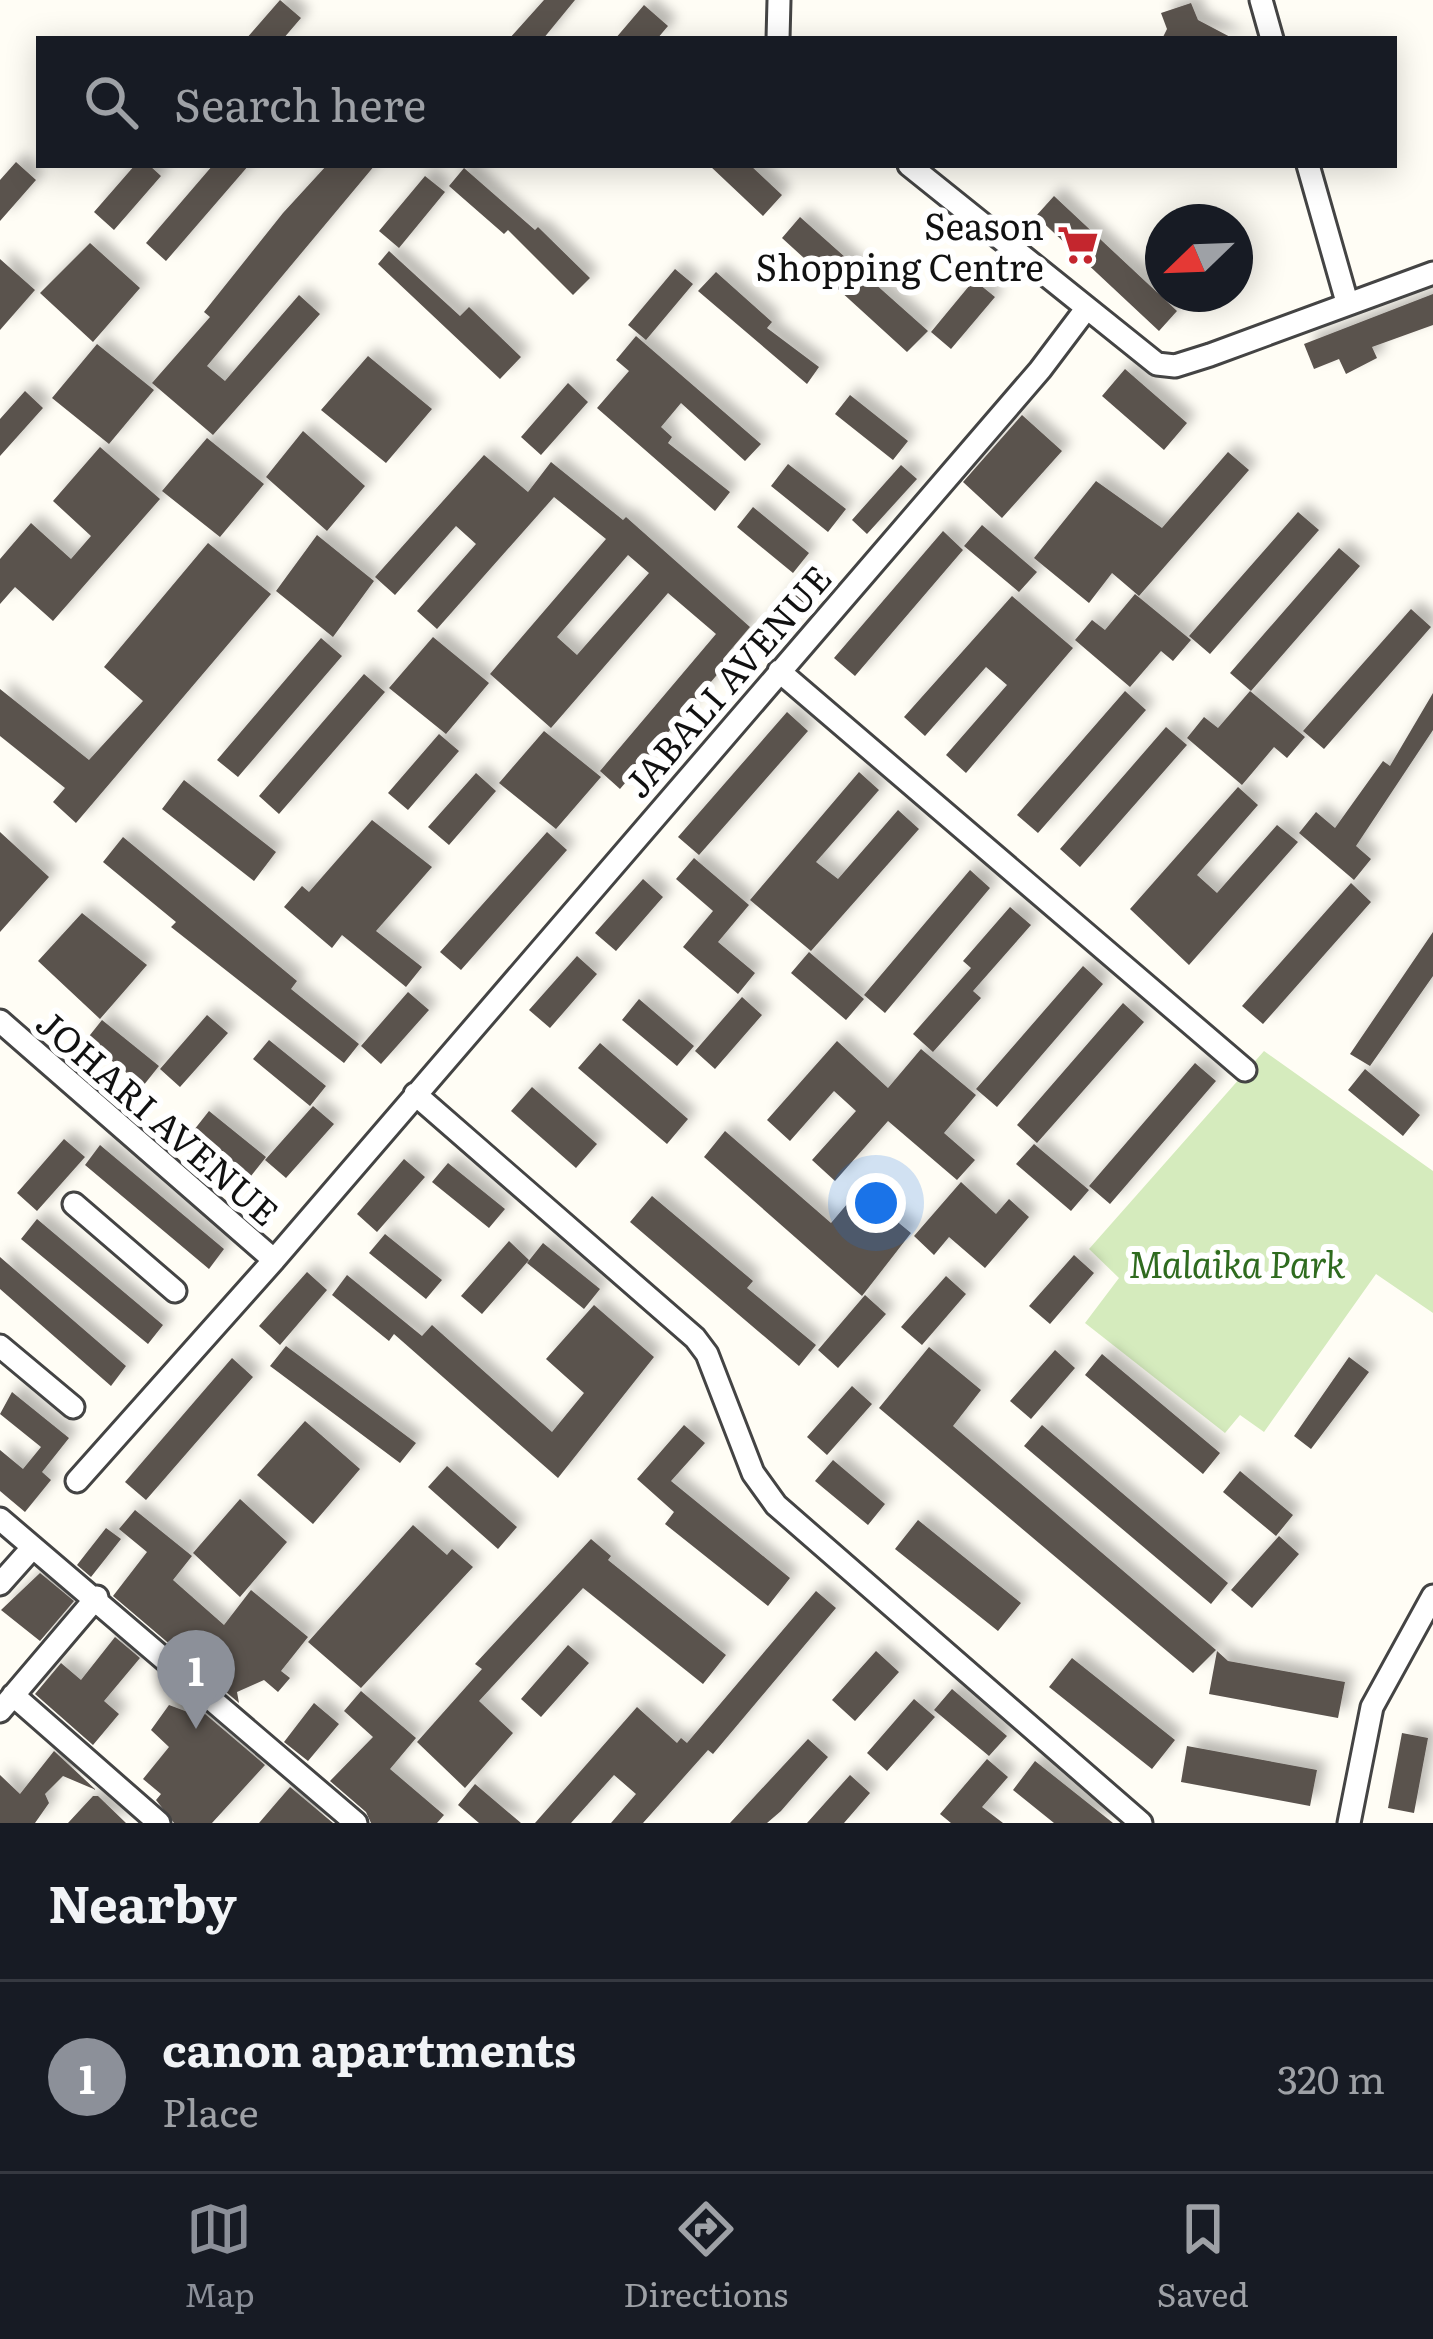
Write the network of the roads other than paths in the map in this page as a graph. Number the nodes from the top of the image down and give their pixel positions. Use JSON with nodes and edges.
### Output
{"nodes":[{"id":1,"x":778,"y":0,"type":"edge"},
{"id":2,"x":1261,"y":0,"type":"edge"},
{"id":3,"x":778,"y":36,"type":"edge"},
{"id":4,"x":1271,"y":36,"type":"edge"},
{"id":5,"x":913,"y":168,"type":"edge"},
{"id":6,"x":1309,"y":168,"type":"edge"},
{"id":7,"x":1433,"y":273,"type":"edge"},
{"id":8,"x":1347,"y":302,"type":"junction"},
{"id":9,"x":1087,"y":309,"type":"junction"},
{"id":10,"x":779,"y":671,"type":"junction"},
{"id":11,"x":0,"y":1021,"type":"edge"},
{"id":12,"x":1245,"y":1070,"type":"dead end"},
{"id":13,"x":415,"y":1094,"type":"junction"},
{"id":14,"x":74,"y":1204,"type":"dead end"},
{"id":15,"x":274,"y":1260,"type":"junction"},
{"id":16,"x":175,"y":1291,"type":"dead end"},
{"id":17,"x":0,"y":1346,"type":"edge"},
{"id":18,"x":73,"y":1408,"type":"dead end"},
{"id":19,"x":77,"y":1481,"type":"dead end"},
{"id":20,"x":0,"y":1519,"type":"edge"},
{"id":21,"x":33,"y":1546,"type":"junction"},
{"id":22,"x":0,"y":1584,"type":"edge"},
{"id":23,"x":1433,"y":1596,"type":"edge"},
{"id":24,"x":97,"y":1597,"type":"junction"},
{"id":25,"x":7,"y":1703,"type":"edge"},
{"id":26,"x":159,"y":1823,"type":"edge"},
{"id":27,"x":356,"y":1823,"type":"edge"},
{"id":28,"x":1141,"y":1823,"type":"edge"},
{"id":29,"x":1349,"y":1823,"type":"edge"}],
"edges":[{"from":1,"to":3,"type":"street"},
{"from":2,"to":4,"type":"street"},
{"from":5,"to":9,"type":"street"},
{"from":6,"to":8,"type":"street"},
{"from":7,"to":8,"type":"street"},
{"from":8,"to":9,"type":"street"},
{"from":9,"to":10,"type":"street","name":"JABALI AVENUE"},
{"from":10,"to":12,"type":"street"},
{"from":10,"to":13,"type":"street","name":"JABALI AVENUE"},
{"from":11,"to":15,"type":"street","name":"JOHARI AVENUE"},
{"from":13,"to":15,"type":"street","name":"JOHARI AVENUE"},
{"from":13,"to":28,"type":"street"},
{"from":14,"to":16,"type":"street"},
{"from":15,"to":19,"type":"street"},
{"from":17,"to":18,"type":"street"},
{"from":20,"to":21,"type":"street"},
{"from":21,"to":22,"type":"street"},
{"from":21,"to":24,"type":"street"},
{"from":23,"to":29,"type":"street"},
{"from":24,"to":25,"type":"street"},
{"from":24,"to":27,"type":"street"},
{"from":25,"to":26,"type":"street"}]}
